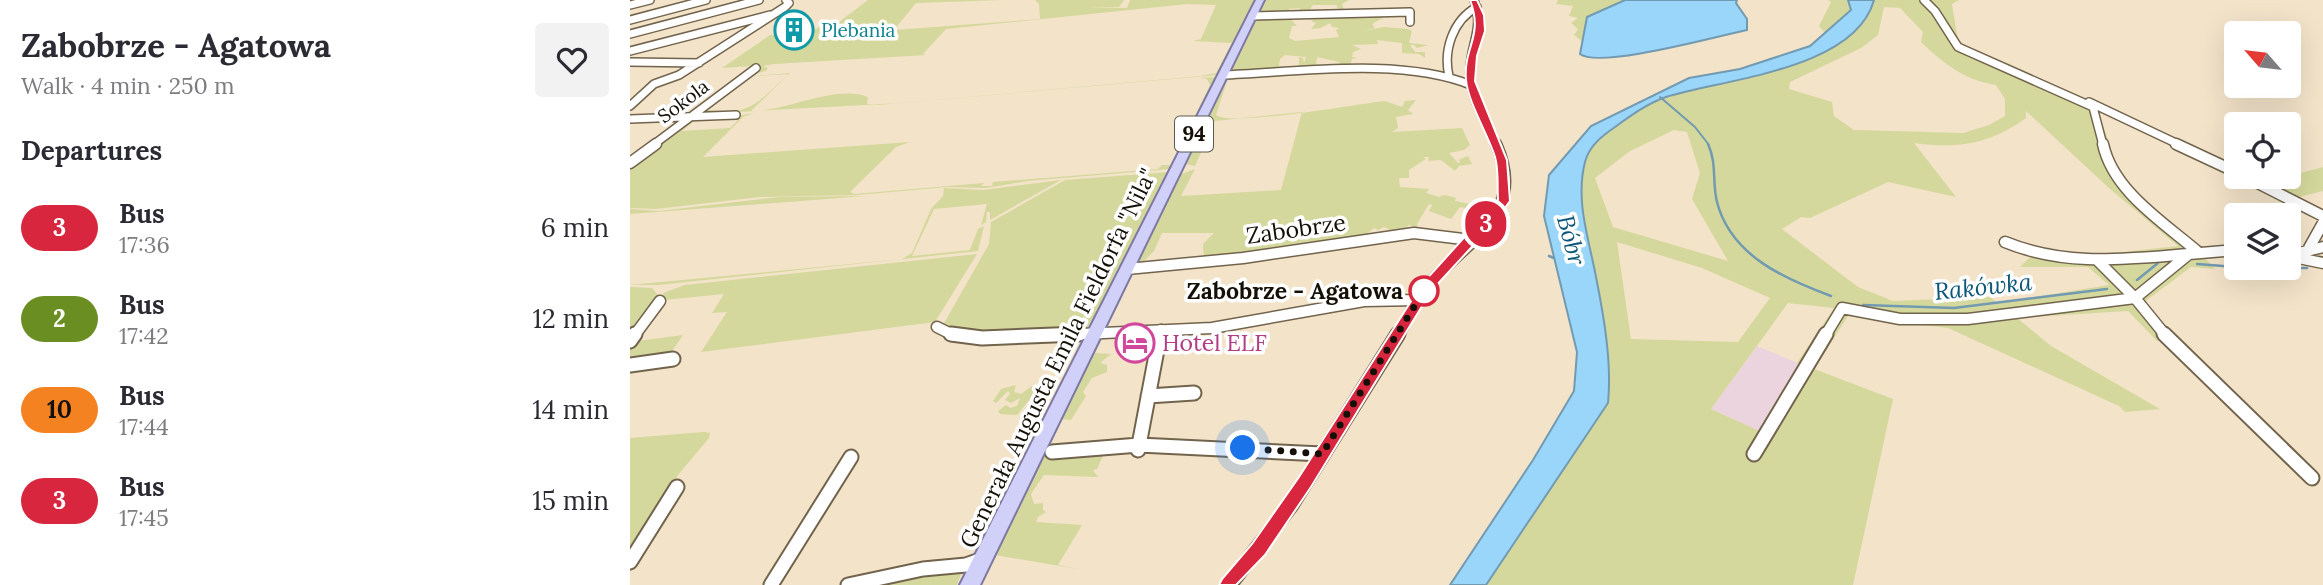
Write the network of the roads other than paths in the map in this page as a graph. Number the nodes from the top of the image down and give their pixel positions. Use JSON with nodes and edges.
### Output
{"nodes":[{"id":1,"x":706,"y":0,"type":"edge"},
{"id":2,"x":759,"y":0,"type":"edge"},
{"id":3,"x":786,"y":0,"type":"edge"},
{"id":4,"x":1260,"y":0,"type":"edge"},
{"id":5,"x":1924,"y":0,"type":"edge"},
{"id":6,"x":645,"y":1,"type":"edge"},
{"id":7,"x":1475,"y":4,"type":"edge"},
{"id":8,"x":630,"y":5,"type":"edge"},
{"id":9,"x":773,"y":15,"type":"junction"},
{"id":10,"x":1252,"y":16,"type":"junction"},
{"id":11,"x":630,"y":20,"type":"edge"},
{"id":12,"x":1410,"y":22,"type":"dead end"},
{"id":13,"x":630,"y":34,"type":"edge"},
{"id":14,"x":630,"y":51,"type":"edge"},
{"id":15,"x":630,"y":62,"type":"edge"},
{"id":16,"x":699,"y":63,"type":"junction"},
{"id":17,"x":756,"y":68,"type":"dead end"},
{"id":18,"x":1223,"y":75,"type":"junction"},
{"id":19,"x":1449,"y":76,"type":"junction"},
{"id":20,"x":1471,"y":85,"type":"junction"},
{"id":21,"x":2080,"y":99,"type":"junction"},
{"id":22,"x":630,"y":106,"type":"edge"},
{"id":23,"x":736,"y":115,"type":"dead end"},
{"id":24,"x":692,"y":116,"type":"junction"},
{"id":25,"x":645,"y":118,"type":"junction"},
{"id":26,"x":630,"y":119,"type":"edge"},
{"id":27,"x":630,"y":128,"type":"edge"},
{"id":28,"x":630,"y":163,"type":"edge"},
{"id":29,"x":2224,"y":166,"type":"edge"},
{"id":30,"x":2270,"y":189,"type":"edge"},
{"id":31,"x":2323,"y":216,"type":"edge"},
{"id":32,"x":2323,"y":223,"type":"edge"},
{"id":33,"x":1471,"y":240,"type":"junction"},
{"id":34,"x":2005,"y":242,"type":"dead end"},
{"id":35,"x":2318,"y":245,"type":"edge"},
{"id":36,"x":2224,"y":251,"type":"edge"},
{"id":37,"x":2301,"y":252,"type":"edge"},
{"id":38,"x":2193,"y":253,"type":"junction"},
{"id":39,"x":2301,"y":258,"type":"edge"},
{"id":40,"x":2098,"y":261,"type":"junction"},
{"id":41,"x":2323,"y":263,"type":"edge"},
{"id":42,"x":1127,"y":269,"type":"junction"},
{"id":43,"x":2134,"y":298,"type":"junction"},
{"id":44,"x":1419,"y":300,"type":"junction"},
{"id":45,"x":660,"y":301,"type":"dead end"},
{"id":46,"x":937,"y":327,"type":"dead end"},
{"id":47,"x":1161,"y":330,"type":"junction"},
{"id":48,"x":1096,"y":332,"type":"junction"},
{"id":49,"x":630,"y":341,"type":"edge"},
{"id":50,"x":673,"y":359,"type":"dead end"},
{"id":51,"x":630,"y":365,"type":"edge"},
{"id":52,"x":1194,"y":393,"type":"dead end"},
{"id":53,"x":1148,"y":396,"type":"junction"},
{"id":54,"x":1139,"y":444,"type":"junction"},
{"id":55,"x":1052,"y":452,"type":"dead end"},
{"id":56,"x":1322,"y":454,"type":"junction"},
{"id":57,"x":1754,"y":454,"type":"dead end"},
{"id":58,"x":851,"y":457,"type":"dead end"},
{"id":59,"x":2312,"y":478,"type":"dead end"},
{"id":60,"x":677,"y":487,"type":"dead end"},
{"id":61,"x":984,"y":558,"type":"junction"},
{"id":62,"x":630,"y":562,"type":"edge"},
{"id":63,"x":771,"y":585,"type":"edge"},
{"id":64,"x":848,"y":585,"type":"edge"},
{"id":65,"x":970,"y":585,"type":"edge"},
{"id":66,"x":1229,"y":585,"type":"edge"}],
"edges":[{"from":1,"to":11,"type":"street"},
{"from":2,"to":13,"type":"street"},
{"from":3,"to":9,"type":"street"},
{"from":4,"to":10,"type":"main road","name":"Generała Augusta Emila Fieldorfa \"Nila\"","number":"94"},
{"from":5,"to":21,"type":"street"},
{"from":6,"to":8,"type":"street"},
{"from":7,"to":19,"type":"street"},
{"from":7,"to":20,"type":"street"},
{"from":9,"to":14,"type":"street"},
{"from":9,"to":16,"type":"street"},
{"from":10,"to":12,"type":"street"},
{"from":10,"to":18,"type":"main road","name":"Generała Augusta Emila Fieldorfa \"Nila\"","number":"94"},
{"from":15,"to":16,"type":"street"},
{"from":16,"to":22,"type":"street"},
{"from":17,"to":24,"type":"street","name":"Sokola"},
{"from":18,"to":19,"type":"street"},
{"from":18,"to":42,"type":"main road","name":"Generała Augusta Emila Fieldorfa \"Nila\"","number":"94"},
{"from":19,"to":20,"type":"street"},
{"from":20,"to":33,"type":"street"},
{"from":21,"to":29,"type":"street"},
{"from":21,"to":38,"type":"street"},
{"from":23,"to":24,"type":"street"},
{"from":24,"to":25,"type":"street"},
{"from":24,"to":28,"type":"street","name":"Sokola"},
{"from":25,"to":26,"type":"street"},
{"from":25,"to":27,"type":"street"},
{"from":30,"to":31,"type":"street"},
{"from":32,"to":35,"type":"street"},
{"from":33,"to":42,"type":"street","name":"Zabobrze"},
{"from":33,"to":44,"type":"street"},
{"from":34,"to":40,"type":"street"},
{"from":35,"to":37,"type":"street"},
{"from":36,"to":38,"type":"street"},
{"from":38,"to":40,"type":"street"},
{"from":38,"to":43,"type":"street"},
{"from":39,"to":41,"type":"street"},
{"from":40,"to":43,"type":"street"},
{"from":42,"to":48,"type":"main road","name":"Generała Augusta Emila Fieldorfa \"Nila\"","number":"94"},
{"from":43,"to":57,"type":"street"},
{"from":43,"to":59,"type":"street"},
{"from":44,"to":47,"type":"street"},
{"from":44,"to":56,"type":"street"},
{"from":45,"to":49,"type":"street"},
{"from":46,"to":48,"type":"street"},
{"from":47,"to":48,"type":"street"},
{"from":47,"to":53,"type":"street"},
{"from":48,"to":61,"type":"main road","name":"Generała Augusta Emila Fieldorfa \"Nila\"","number":"94"},
{"from":50,"to":51,"type":"street"},
{"from":52,"to":53,"type":"street"},
{"from":53,"to":54,"type":"street"},
{"from":54,"to":55,"type":"street"},
{"from":54,"to":56,"type":"street"},
{"from":56,"to":66,"type":"street"},
{"from":58,"to":63,"type":"street"},
{"from":60,"to":62,"type":"street"},
{"from":61,"to":64,"type":"street"},
{"from":61,"to":65,"type":"main road","name":"Generała Augusta Emila Fieldorfa \"Nila\"","number":"94"}]}
